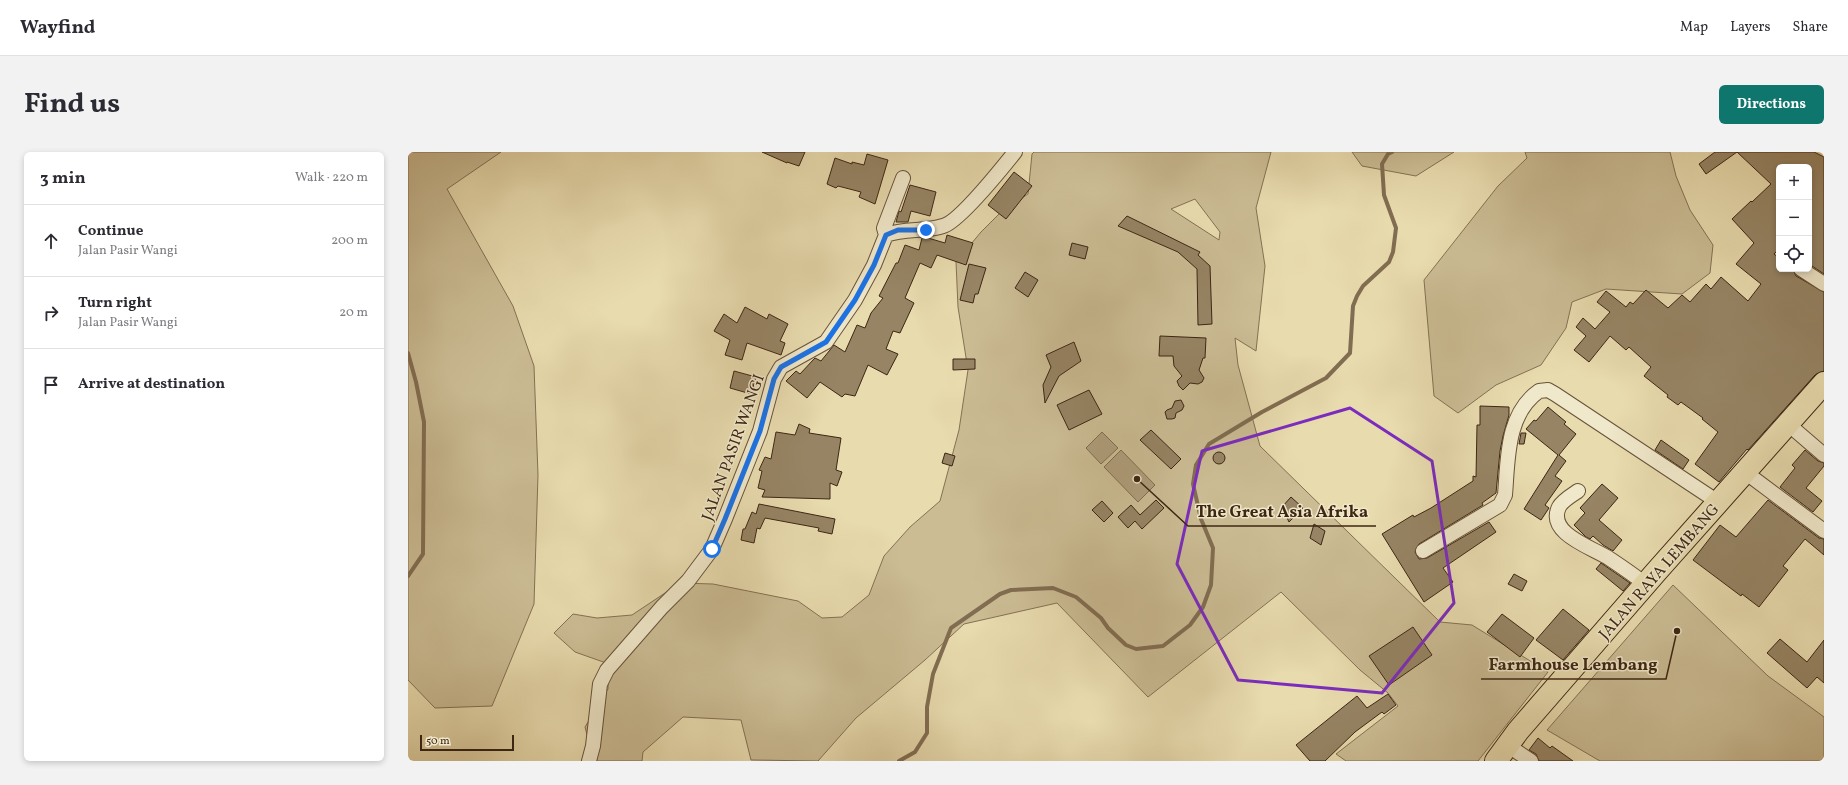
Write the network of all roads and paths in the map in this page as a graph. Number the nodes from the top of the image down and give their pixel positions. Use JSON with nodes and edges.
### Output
{"nodes":[{"id":1,"x":1016,"y":152,"type":"edge"},
{"id":2,"x":903,"y":178,"type":"dead end"},
{"id":3,"x":886,"y":235,"type":"junction"},
{"id":4,"x":1806,"y":272,"type":"edge"},
{"id":5,"x":1824,"y":284,"type":"edge"},
{"id":6,"x":1824,"y":383,"type":"edge"},
{"id":7,"x":1788,"y":424,"type":"junction"},
{"id":8,"x":1824,"y":455,"type":"edge"},
{"id":9,"x":1745,"y":472,"type":"junction"},
{"id":10,"x":1578,"y":491,"type":"dead end"},
{"id":11,"x":1718,"y":502,"type":"junction"},
{"id":12,"x":1824,"y":531,"type":"edge"},
{"id":13,"x":1423,"y":551,"type":"dead end"},
{"id":14,"x":1645,"y":584,"type":"junction"},
{"id":15,"x":1502,"y":753,"type":"edge"},
{"id":16,"x":589,"y":761,"type":"edge"},
{"id":17,"x":1531,"y":761,"type":"edge"}],
"edges":[{"from":1,"to":3,"type":"street"},
{"from":2,"to":3,"type":"street","name":"JALAN PASIR WANGI"},
{"from":3,"to":16,"type":"street","name":"JALAN PASIR WANGI"},
{"from":4,"to":5,"type":"street"},
{"from":6,"to":7,"type":"main road","name":"JALAN RAYA LEMBANG"},
{"from":7,"to":8,"type":"street"},
{"from":7,"to":9,"type":"main road","name":"JALAN RAYA LEMBANG"},
{"from":9,"to":11,"type":"main road","name":"JALAN RAYA LEMBANG"},
{"from":9,"to":12,"type":"street"},
{"from":10,"to":14,"type":"street"},
{"from":11,"to":13,"type":"street"},
{"from":11,"to":14,"type":"main road","name":"JALAN RAYA LEMBANG"},
{"from":14,"to":15,"type":"main road","name":"JALAN RAYA LEMBANG"},
{"from":15,"to":17,"type":"street"}]}
